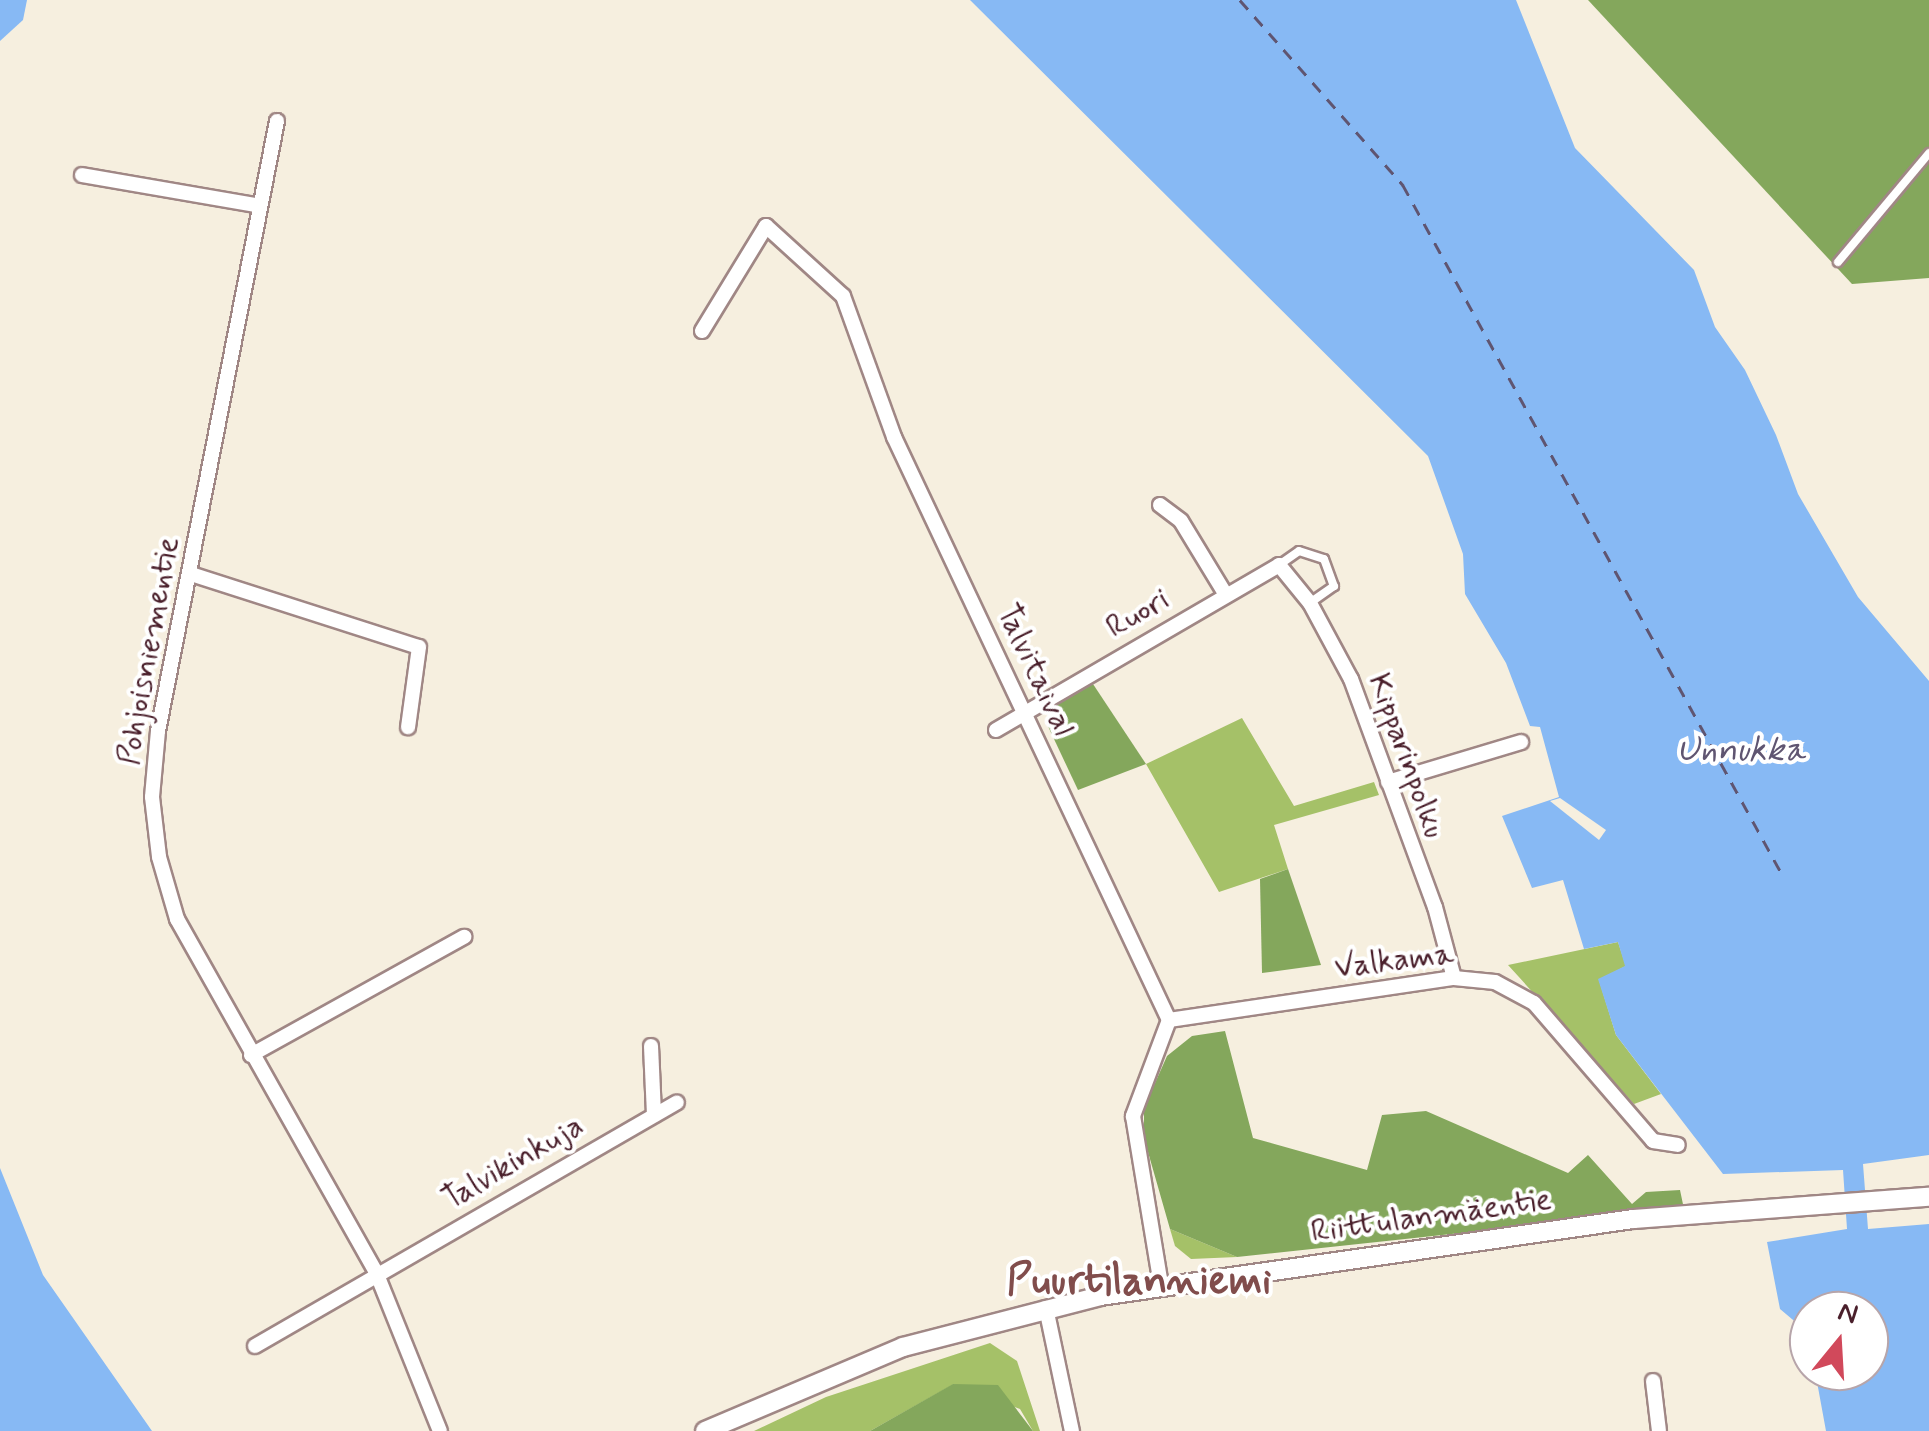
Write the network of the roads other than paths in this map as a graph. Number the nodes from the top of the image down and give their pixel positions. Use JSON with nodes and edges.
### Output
{"nodes":[{"id":1,"x":277,"y":120,"type":"dead end"},
{"id":2,"x":1929,"y":154,"type":"edge"},
{"id":3,"x":82,"y":176,"type":"dead end"},
{"id":4,"x":256,"y":206,"type":"junction"},
{"id":5,"x":1838,"y":262,"type":"dead end"},
{"id":6,"x":702,"y":331,"type":"dead end"},
{"id":7,"x":1160,"y":505,"type":"dead end"},
{"id":8,"x":1280,"y":564,"type":"junction"},
{"id":9,"x":190,"y":574,"type":"junction"},
{"id":10,"x":1226,"y":594,"type":"junction"},
{"id":11,"x":1310,"y":603,"type":"junction"},
{"id":12,"x":1025,"y":713,"type":"junction"},
{"id":13,"x":408,"y":727,"type":"dead end"},
{"id":14,"x":996,"y":730,"type":"dead end"},
{"id":15,"x":1521,"y":742,"type":"dead end"},
{"id":16,"x":1388,"y":782,"type":"junction"},
{"id":17,"x":464,"y":937,"type":"dead end"},
{"id":18,"x":1454,"y":978,"type":"junction"},
{"id":19,"x":1169,"y":1020,"type":"junction"},
{"id":20,"x":651,"y":1046,"type":"dead end"},
{"id":21,"x":252,"y":1055,"type":"junction"},
{"id":22,"x":677,"y":1102,"type":"dead end"},
{"id":23,"x":654,"y":1115,"type":"junction"},
{"id":24,"x":1678,"y":1144,"type":"dead end"},
{"id":25,"x":1929,"y":1197,"type":"edge"},
{"id":26,"x":376,"y":1272,"type":"junction"},
{"id":27,"x":1161,"y":1286,"type":"junction"},
{"id":28,"x":1046,"y":1308,"type":"junction"},
{"id":29,"x":254,"y":1346,"type":"dead end"},
{"id":30,"x":1653,"y":1381,"type":"dead end"},
{"id":31,"x":440,"y":1431,"type":"edge"},
{"id":32,"x":706,"y":1431,"type":"edge"},
{"id":33,"x":1072,"y":1431,"type":"edge"},
{"id":34,"x":1659,"y":1431,"type":"edge"}],
"edges":[{"from":1,"to":4,"type":"street","name":"Pohjoisniementie"},
{"from":2,"to":5,"type":"lane"},
{"from":3,"to":4,"type":"street"},
{"from":4,"to":9,"type":"street","name":"Pohjoisniementie"},
{"from":6,"to":12,"type":"street","name":"Talvitaival"},
{"from":7,"to":10,"type":"street"},
{"from":8,"to":10,"type":"street","name":"Ruori"},
{"from":8,"to":11,"type":"street","name":"Kipparinpolku"},
{"from":8,"to":11,"type":"lane"},
{"from":9,"to":13,"type":"street"},
{"from":9,"to":21,"type":"street","name":"Pohjoisniementie"},
{"from":10,"to":12,"type":"street","name":"Ruori"},
{"from":11,"to":16,"type":"street","name":"Kipparinpolku"},
{"from":12,"to":14,"type":"street","name":"Ruori"},
{"from":12,"to":19,"type":"street","name":"Talvitaival"},
{"from":15,"to":16,"type":"street"},
{"from":16,"to":18,"type":"street","name":"Kipparinpolku"},
{"from":17,"to":21,"type":"street"},
{"from":18,"to":19,"type":"street","name":"Valkama"},
{"from":18,"to":24,"type":"street","name":"Valkama"},
{"from":19,"to":27,"type":"street"},
{"from":20,"to":23,"type":"street"},
{"from":21,"to":26,"type":"street","name":"Pohjoisniementie"},
{"from":22,"to":23,"type":"street","name":"Talvikinkuja"},
{"from":23,"to":26,"type":"street","name":"Talvikinkuja"},
{"from":25,"to":27,"type":"street","name":"Riittulanmäentie"},
{"from":26,"to":29,"type":"street","name":"Talvikinkuja"},
{"from":26,"to":31,"type":"street","name":"Pohjoisniementie"},
{"from":27,"to":28,"type":"street","name":"Riittulanmäentie"},
{"from":28,"to":32,"type":"street","name":"Riittulanmäentie"},
{"from":28,"to":33,"type":"street"},
{"from":30,"to":34,"type":"street"}]}
